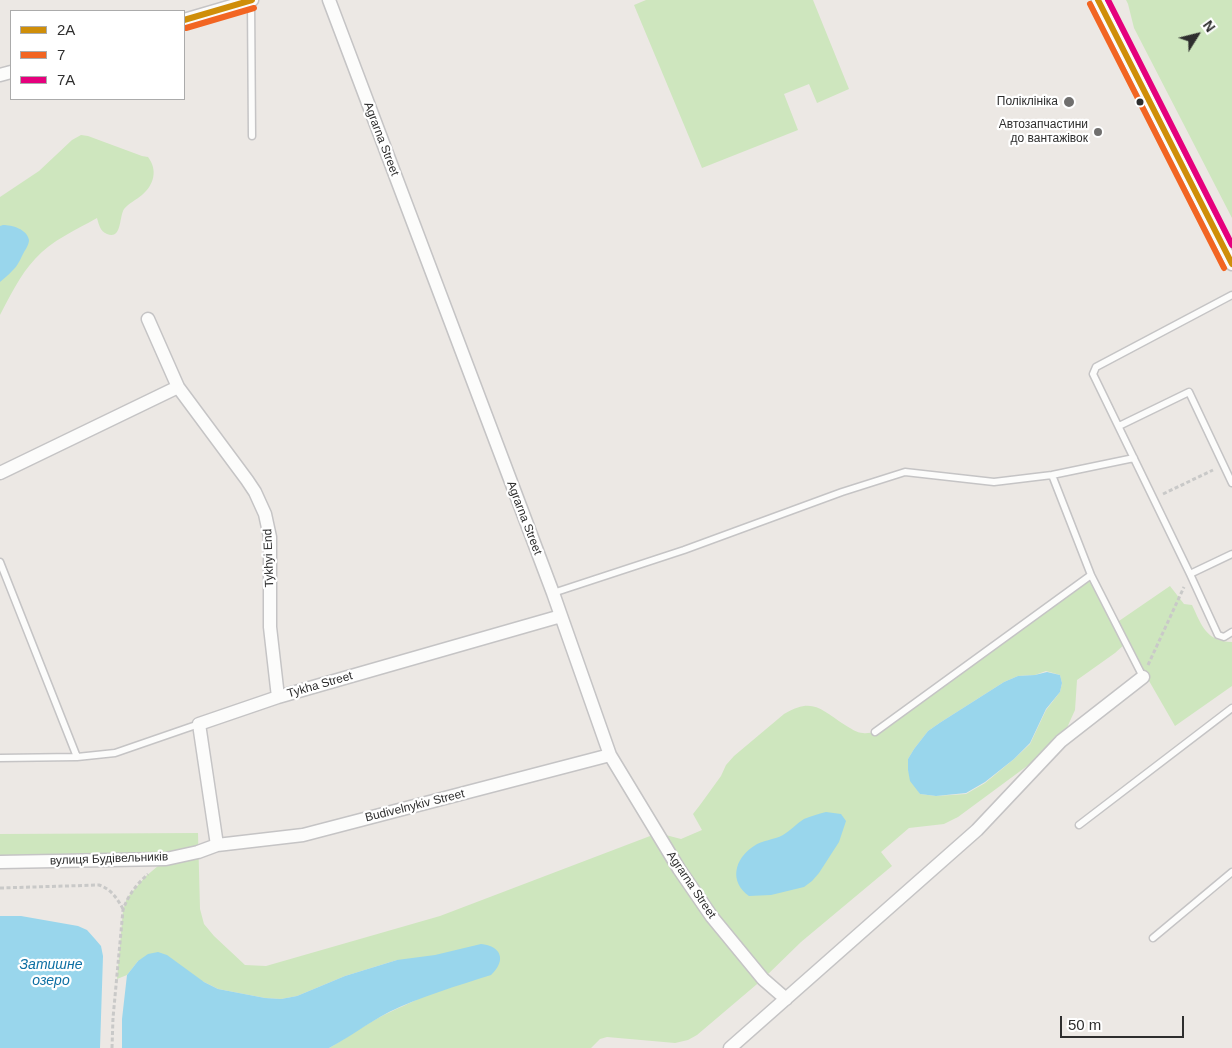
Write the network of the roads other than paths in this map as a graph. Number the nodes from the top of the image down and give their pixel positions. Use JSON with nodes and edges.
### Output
{"nodes":[{"id":1,"x":251,"y":0,"type":"edge"},
{"id":2,"x":329,"y":0,"type":"edge"},
{"id":3,"x":1098,"y":0,"type":"edge"},
{"id":4,"x":185,"y":20,"type":"edge"},
{"id":5,"x":252,"y":136,"type":"dead end"},
{"id":6,"x":1232,"y":264,"type":"edge"},
{"id":7,"x":1232,"y":295,"type":"edge"},
{"id":8,"x":148,"y":319,"type":"dead end"},
{"id":9,"x":178,"y":387,"type":"junction"},
{"id":10,"x":1119,"y":426,"type":"junction"},
{"id":11,"x":1134,"y":458,"type":"junction"},
{"id":12,"x":0,"y":473,"type":"edge"},
{"id":13,"x":1052,"y":474,"type":"junction"},
{"id":14,"x":1232,"y":483,"type":"edge"},
{"id":15,"x":1232,"y":554,"type":"edge"},
{"id":16,"x":0,"y":562,"type":"edge"},
{"id":17,"x":1190,"y":574,"type":"junction"},
{"id":18,"x":1091,"y":575,"type":"junction"},
{"id":19,"x":552,"y":593,"type":"junction"},
{"id":20,"x":561,"y":616,"type":"junction"},
{"id":21,"x":1232,"y":632,"type":"edge"},
{"id":22,"x":1143,"y":677,"type":"joint"},
{"id":23,"x":278,"y":697,"type":"junction"},
{"id":24,"x":1232,"y":708,"type":"edge"},
{"id":25,"x":199,"y":724,"type":"junction"},
{"id":26,"x":875,"y":732,"type":"dead end"},
{"id":27,"x":610,"y":755,"type":"junction"},
{"id":28,"x":77,"y":757,"type":"junction"},
{"id":29,"x":0,"y":758,"type":"edge"},
{"id":30,"x":1079,"y":825,"type":"dead end"},
{"id":31,"x":217,"y":845,"type":"junction"},
{"id":32,"x":0,"y":862,"type":"edge"},
{"id":33,"x":1232,"y":872,"type":"edge"},
{"id":34,"x":1153,"y":938,"type":"dead end"},
{"id":35,"x":786,"y":999,"type":"junction"},
{"id":36,"x":730,"y":1048,"type":"edge"}],
"edges":[{"from":1,"to":4,"type":"street"},
{"from":1,"to":5,"type":"lane"},
{"from":2,"to":19,"type":"street","name":"Agrarna Street"},
{"from":3,"to":6,"type":"street"},
{"from":7,"to":10,"type":"lane"},
{"from":8,"to":9,"type":"street","name":"Tykhyi End"},
{"from":9,"to":12,"type":"street"},
{"from":9,"to":23,"type":"street","name":"Tykhyi End"},
{"from":10,"to":11,"type":"lane"},
{"from":10,"to":14,"type":"lane"},
{"from":11,"to":13,"type":"lane"},
{"from":11,"to":17,"type":"lane"},
{"from":13,"to":18,"type":"lane"},
{"from":13,"to":19,"type":"lane"},
{"from":15,"to":17,"type":"lane"},
{"from":16,"to":28,"type":"lane"},
{"from":17,"to":21,"type":"lane"},
{"from":18,"to":22,"type":"lane"},
{"from":18,"to":26,"type":"lane"},
{"from":19,"to":20,"type":"street","name":"Agrarna Street"},
{"from":20,"to":23,"type":"street","name":"Tykha Street"},
{"from":20,"to":27,"type":"street","name":"Agrarna Street"},
{"from":22,"to":35,"type":"street"},
{"from":23,"to":25,"type":"street","name":"Tykha Street"},
{"from":24,"to":30,"type":"lane"},
{"from":25,"to":28,"type":"lane"},
{"from":25,"to":31,"type":"street"},
{"from":27,"to":31,"type":"street","name":"Budivelnykiv Street"},
{"from":27,"to":35,"type":"street","name":"Agrarna Street"},
{"from":28,"to":29,"type":"lane"},
{"from":31,"to":32,"type":"street","name":"вулиця Будівельників"},
{"from":33,"to":34,"type":"lane"},
{"from":35,"to":36,"type":"street"}]}
